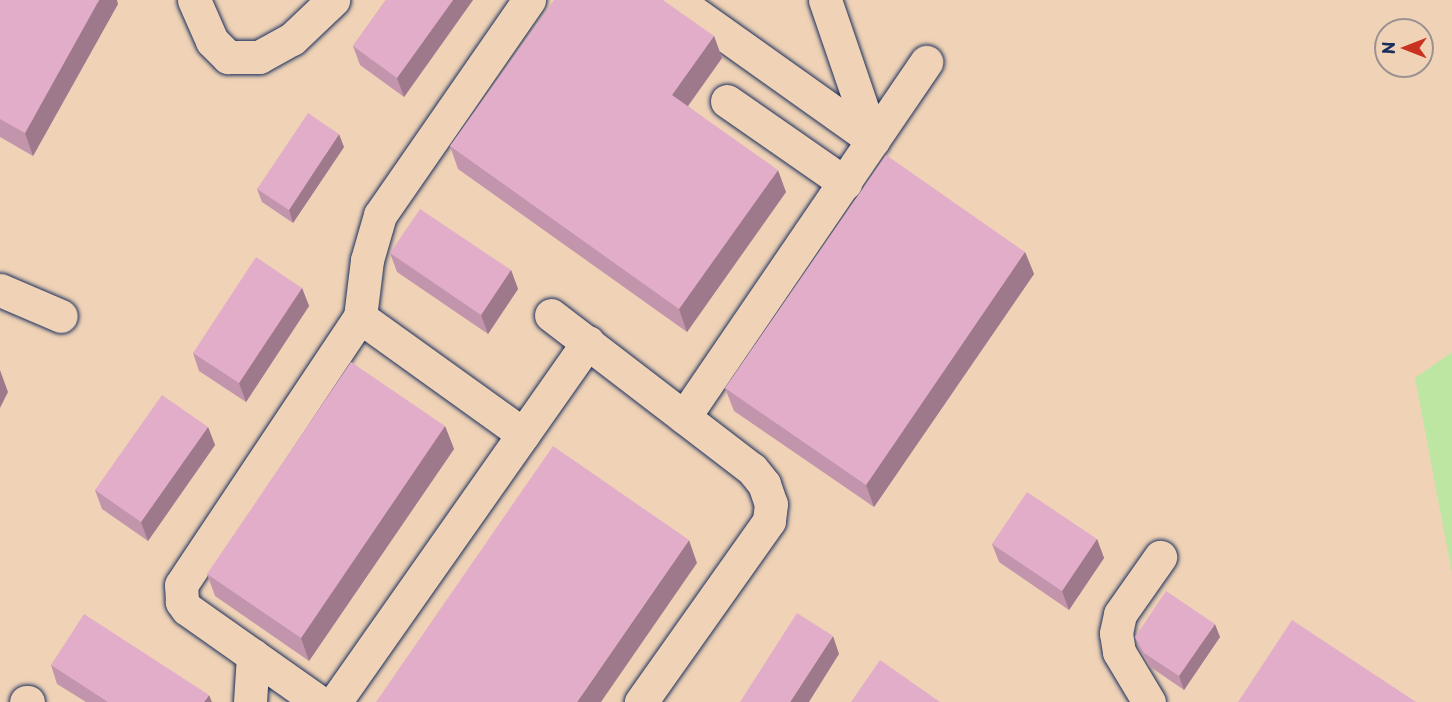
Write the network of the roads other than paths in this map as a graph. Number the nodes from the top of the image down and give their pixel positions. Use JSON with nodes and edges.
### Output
{"nodes":[{"id":1,"x":194,"y":0,"type":"edge"},
{"id":2,"x":333,"y":0,"type":"edge"},
{"id":3,"x":529,"y":0,"type":"edge"},
{"id":4,"x":676,"y":0,"type":"edge"},
{"id":5,"x":825,"y":0,"type":"edge"},
{"id":6,"x":926,"y":62,"type":"dead end"},
{"id":7,"x":728,"y":101,"type":"dead end"},
{"id":8,"x":873,"y":140,"type":"junction"},
{"id":9,"x":844,"y":183,"type":"junction"},
{"id":10,"x":0,"y":290,"type":"edge"},
{"id":11,"x":551,"y":315,"type":"dead end"},
{"id":12,"x":61,"y":316,"type":"dead end"},
{"id":13,"x":360,"y":317,"type":"junction"},
{"id":14,"x":588,"y":342,"type":"junction"},
{"id":15,"x":684,"y":417,"type":"junction"},
{"id":16,"x":524,"y":434,"type":"junction"},
{"id":17,"x":1160,"y":557,"type":"dead end"},
{"id":18,"x":253,"y":655,"type":"junction"},
{"id":19,"x":250,"y":702,"type":"edge"},
{"id":20,"x":319,"y":702,"type":"edge"},
{"id":21,"x":335,"y":702,"type":"edge"},
{"id":22,"x":641,"y":702,"type":"edge"},
{"id":23,"x":1149,"y":702,"type":"edge"}],
"edges":[{"from":1,"to":2,"type":"lane"},
{"from":3,"to":13,"type":"lane"},
{"from":4,"to":8,"type":"lane"},
{"from":5,"to":8,"type":"lane"},
{"from":6,"to":8,"type":"lane"},
{"from":7,"to":9,"type":"lane"},
{"from":8,"to":9,"type":"lane"},
{"from":9,"to":15,"type":"lane"},
{"from":10,"to":12,"type":"lane"},
{"from":11,"to":14,"type":"lane"},
{"from":13,"to":16,"type":"lane"},
{"from":13,"to":18,"type":"lane"},
{"from":14,"to":15,"type":"lane"},
{"from":14,"to":16,"type":"lane"},
{"from":15,"to":22,"type":"lane"},
{"from":16,"to":21,"type":"lane"},
{"from":17,"to":23,"type":"lane"},
{"from":18,"to":19,"type":"lane"},
{"from":18,"to":20,"type":"lane"}]}
